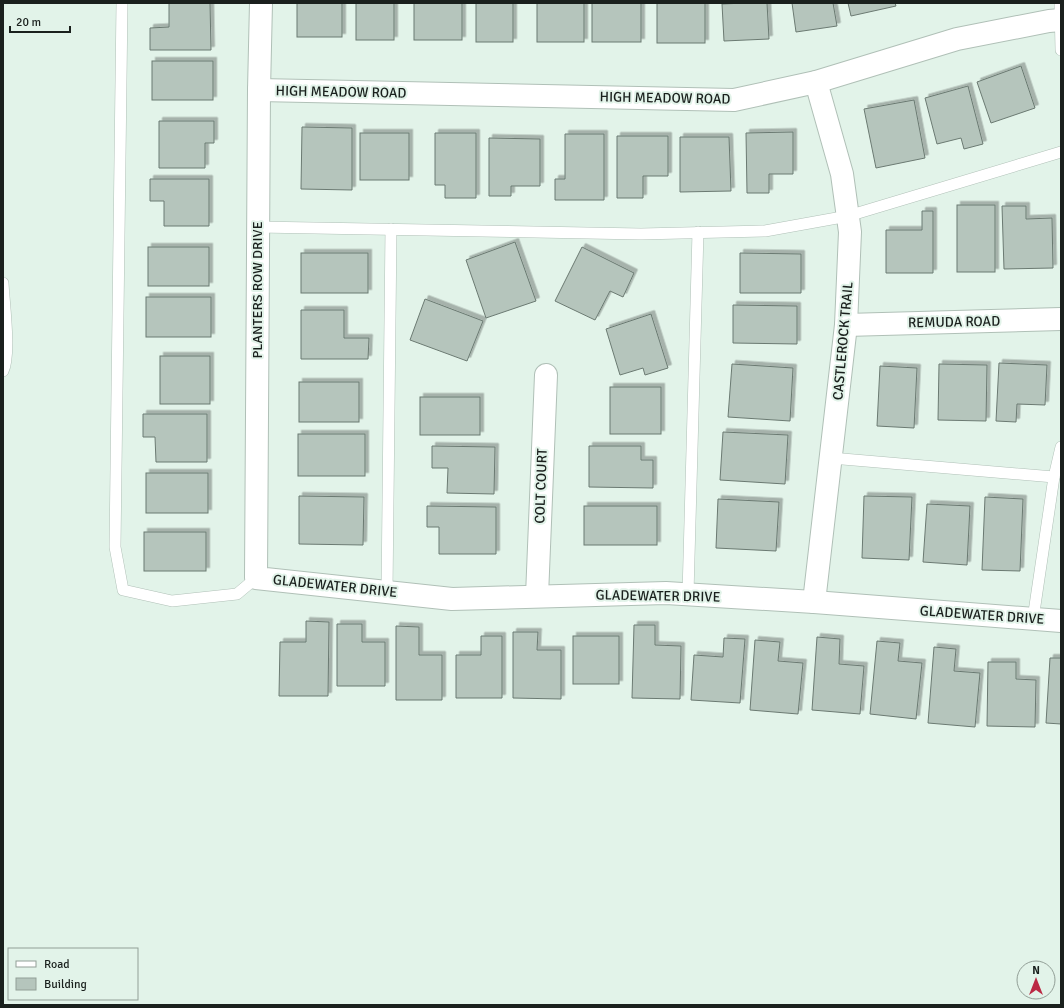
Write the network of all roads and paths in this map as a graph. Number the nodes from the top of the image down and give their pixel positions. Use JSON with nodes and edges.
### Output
{"nodes":[{"id":1,"x":122,"y":3,"type":"edge"},
{"id":2,"x":261,"y":3,"type":"edge"},
{"id":3,"x":1060,"y":15,"type":"edge"},
{"id":4,"x":1061,"y":50,"type":"edge"},
{"id":5,"x":816,"y":82,"type":"junction"},
{"id":6,"x":259,"y":90,"type":"junction"},
{"id":7,"x":1061,"y":152,"type":"edge"},
{"id":8,"x":848,"y":216,"type":"junction"},
{"id":9,"x":258,"y":227,"type":"junction"},
{"id":10,"x":391,"y":229,"type":"junction"},
{"id":11,"x":698,"y":232,"type":"junction"},
{"id":12,"x":3,"y":283,"type":"edge"},
{"id":13,"x":1061,"y":319,"type":"edge"},
{"id":14,"x":846,"y":325,"type":"junction"},
{"id":15,"x":3,"y":372,"type":"edge"},
{"id":16,"x":546,"y":375,"type":"dead end"},
{"id":17,"x":1061,"y":447,"type":"edge"},
{"id":18,"x":831,"y":458,"type":"junction"},
{"id":19,"x":1054,"y":477,"type":"junction"},
{"id":20,"x":256,"y":578,"type":"junction"},
{"id":21,"x":387,"y":592,"type":"junction"},
{"id":22,"x":688,"y":594,"type":"junction"},
{"id":23,"x":537,"y":596,"type":"junction"},
{"id":24,"x":814,"y":602,"type":"junction"},
{"id":25,"x":1033,"y":619,"type":"junction"},
{"id":26,"x":1061,"y":621,"type":"edge"}],
"edges":[{"from":1,"to":20,"type":"lane"},
{"from":2,"to":6,"type":"street","name":"PLANTERS ROW DRIVE"},
{"from":3,"to":4,"type":"lane"},
{"from":3,"to":5,"type":"street","name":"HIGH MEADOW ROAD"},
{"from":5,"to":6,"type":"street","name":"HIGH MEADOW ROAD"},
{"from":5,"to":8,"type":"street","name":"CASTLEROCK TRAIL"},
{"from":6,"to":9,"type":"street","name":"PLANTERS ROW DRIVE"},
{"from":7,"to":8,"type":"lane"},
{"from":8,"to":11,"type":"lane"},
{"from":8,"to":14,"type":"street","name":"CASTLEROCK TRAIL"},
{"from":9,"to":10,"type":"lane"},
{"from":9,"to":20,"type":"street","name":"PLANTERS ROW DRIVE"},
{"from":10,"to":11,"type":"lane"},
{"from":10,"to":21,"type":"lane"},
{"from":11,"to":22,"type":"lane"},
{"from":12,"to":15,"type":"lane"},
{"from":13,"to":14,"type":"street","name":"REMUDA ROAD"},
{"from":14,"to":18,"type":"street","name":"CASTLEROCK TRAIL"},
{"from":16,"to":23,"type":"street","name":"COLT COURT"},
{"from":17,"to":19,"type":"lane"},
{"from":18,"to":19,"type":"lane"},
{"from":18,"to":24,"type":"street","name":"CASTLEROCK TRAIL"},
{"from":19,"to":25,"type":"lane"},
{"from":20,"to":21,"type":"street","name":"GLADEWATER DRIVE"},
{"from":21,"to":23,"type":"street","name":"GLADEWATER DRIVE"},
{"from":22,"to":23,"type":"street","name":"GLADEWATER DRIVE"},
{"from":22,"to":24,"type":"street","name":"GLADEWATER DRIVE"},
{"from":24,"to":25,"type":"street","name":"GLADEWATER DRIVE"},
{"from":25,"to":26,"type":"street","name":"GLADEWATER DRIVE"}]}
